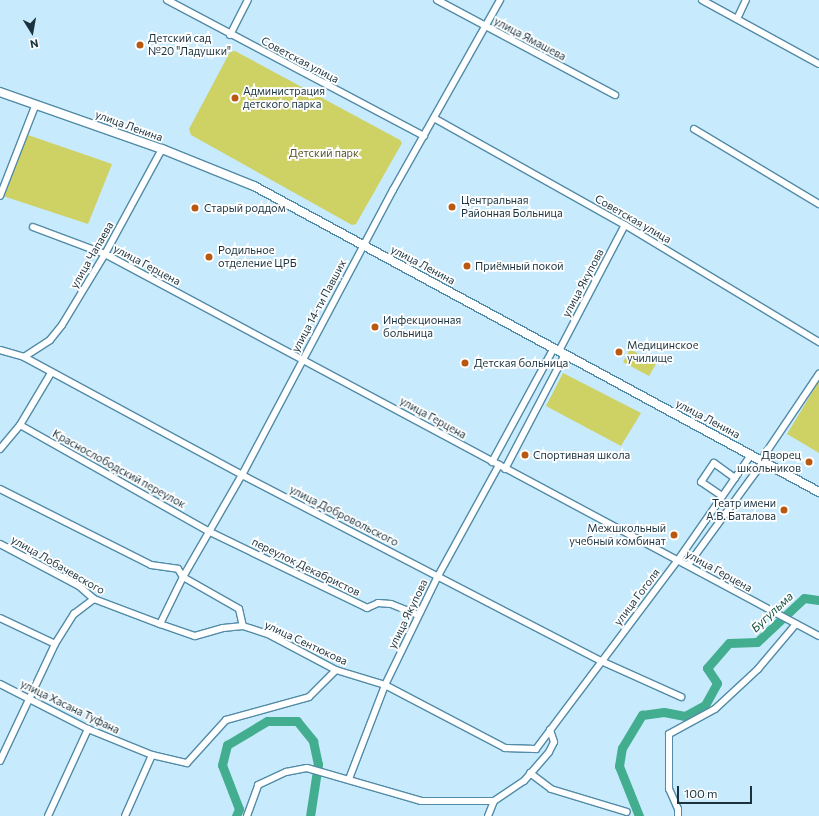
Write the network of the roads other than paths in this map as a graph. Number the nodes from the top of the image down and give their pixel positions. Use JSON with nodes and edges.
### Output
{"nodes":[{"id":1,"x":167,"y":0,"type":"edge"},
{"id":2,"x":248,"y":0,"type":"edge"},
{"id":3,"x":437,"y":0,"type":"edge"},
{"id":4,"x":500,"y":0,"type":"edge"},
{"id":5,"x":702,"y":0,"type":"edge"},
{"id":6,"x":746,"y":0,"type":"edge"},
{"id":7,"x":736,"y":19,"type":"junction"},
{"id":8,"x":485,"y":27,"type":"junction"},
{"id":9,"x":230,"y":35,"type":"junction"},
{"id":10,"x":819,"y":64,"type":"edge"},
{"id":11,"x":0,"y":92,"type":"edge"},
{"id":12,"x":615,"y":95,"type":"dead end"},
{"id":13,"x":35,"y":106,"type":"junction"},
{"id":14,"x":434,"y":118,"type":"junction"},
{"id":15,"x":694,"y":129,"type":"dead end"},
{"id":16,"x":424,"y":136,"type":"junction"},
{"id":17,"x":162,"y":149,"type":"junction"},
{"id":18,"x":0,"y":196,"type":"edge"},
{"id":19,"x":819,"y":204,"type":"edge"},
{"id":20,"x":626,"y":225,"type":"junction"},
{"id":21,"x":33,"y":227,"type":"dead end"},
{"id":22,"x":364,"y":246,"type":"junction"},
{"id":23,"x":105,"y":254,"type":"junction"},
{"id":24,"x":819,"y":342,"type":"edge"},
{"id":25,"x":0,"y":350,"type":"edge"},
{"id":26,"x":559,"y":351,"type":"junction"},
{"id":27,"x":24,"y":357,"type":"junction"},
{"id":28,"x":303,"y":358,"type":"junction"},
{"id":29,"x":51,"y":373,"type":"junction"},
{"id":30,"x":819,"y":374,"type":"edge"},
{"id":31,"x":20,"y":425,"type":"junction"},
{"id":32,"x":0,"y":449,"type":"edge"},
{"id":33,"x":751,"y":455,"type":"junction"},
{"id":34,"x":762,"y":461,"type":"junction"},
{"id":35,"x":492,"y":462,"type":"junction"},
{"id":36,"x":502,"y":467,"type":"junction"},
{"id":37,"x":242,"y":475,"type":"junction"},
{"id":38,"x":735,"y":478,"type":"junction"},
{"id":39,"x":0,"y":489,"type":"edge"},
{"id":40,"x":819,"y":492,"type":"edge"},
{"id":41,"x":722,"y":496,"type":"junction"},
{"id":42,"x":208,"y":531,"type":"junction"},
{"id":43,"x":0,"y":544,"type":"edge"},
{"id":44,"x":678,"y":560,"type":"junction"},
{"id":45,"x":688,"y":565,"type":"junction"},
{"id":46,"x":438,"y":576,"type":"junction"},
{"id":47,"x":182,"y":577,"type":"junction"},
{"id":48,"x":94,"y":599,"type":"junction"},
{"id":49,"x":418,"y":615,"type":"junction"},
{"id":50,"x":0,"y":618,"type":"edge"},
{"id":51,"x":160,"y":624,"type":"junction"},
{"id":52,"x":796,"y":624,"type":"junction"},
{"id":53,"x":243,"y":626,"type":"junction"},
{"id":54,"x":819,"y":636,"type":"edge"},
{"id":55,"x":55,"y":644,"type":"junction"},
{"id":56,"x":601,"y":661,"type":"junction"},
{"id":57,"x":336,"y":670,"type":"junction"},
{"id":58,"x":0,"y":684,"type":"edge"},
{"id":59,"x":385,"y":684,"type":"junction"},
{"id":60,"x":681,"y":697,"type":"dead end"},
{"id":61,"x":28,"y":698,"type":"junction"},
{"id":62,"x":88,"y":730,"type":"junction"},
{"id":63,"x":550,"y":730,"type":"junction"},
{"id":64,"x":0,"y":746,"type":"edge"},
{"id":65,"x":6,"y":749,"type":"junction"},
{"id":66,"x":536,"y":749,"type":"joint"},
{"id":67,"x":152,"y":755,"type":"junction"},
{"id":68,"x":0,"y":761,"type":"edge"},
{"id":69,"x":530,"y":773,"type":"junction"},
{"id":70,"x":349,"y":779,"type":"junction"},
{"id":71,"x":494,"y":801,"type":"junction"},
{"id":72,"x":627,"y":812,"type":"dead end"},
{"id":73,"x":48,"y":816,"type":"edge"},
{"id":74,"x":125,"y":816,"type":"edge"},
{"id":75,"x":247,"y":816,"type":"edge"},
{"id":76,"x":488,"y":816,"type":"edge"},
{"id":77,"x":678,"y":816,"type":"edge"}],
"edges":[{"from":1,"to":9,"type":"street","name":"Советская улица"},
{"from":2,"to":9,"type":"street"},
{"from":3,"to":8,"type":"street","name":"улица Ямашева"},
{"from":4,"to":8,"type":"street","name":"улица 14-ти Павших"},
{"from":5,"to":7,"type":"street"},
{"from":6,"to":7,"type":"street"},
{"from":7,"to":10,"type":"street"},
{"from":8,"to":12,"type":"street","name":"улица Ямашева"},
{"from":8,"to":14,"type":"street","name":"улица 14-ти Павших"},
{"from":9,"to":16,"type":"street","name":"Советская улица"},
{"from":11,"to":13,"type":"main road","name":"улица Ленина"},
{"from":13,"to":17,"type":"main road","name":"улица Ленина"},
{"from":13,"to":18,"type":"street"},
{"from":14,"to":16,"type":"street","name":"улица 14-ти Павших"},
{"from":14,"to":20,"type":"street","name":"Советская улица"},
{"from":15,"to":19,"type":"street"},
{"from":16,"to":22,"type":"street","name":"улица 14-ти Павших"},
{"from":17,"to":22,"type":"main road","name":"улица Ленина"},
{"from":17,"to":23,"type":"street","name":"улица Чапаева"},
{"from":20,"to":24,"type":"street","name":"Советская улица"},
{"from":20,"to":26,"type":"street","name":"улица Якупова"},
{"from":21,"to":23,"type":"street","name":"улица Герцена"},
{"from":22,"to":26,"type":"main road","name":"улица Ленина"},
{"from":22,"to":28,"type":"street","name":"улица 14-ти Павших"},
{"from":23,"to":27,"type":"street","name":"улица Чапаева"},
{"from":23,"to":28,"type":"street","name":"улица Герцена"},
{"from":25,"to":27,"type":"street","name":"улица Добровольского"},
{"from":26,"to":33,"type":"main road","name":"улица Ленина"},
{"from":26,"to":35,"type":"street"},
{"from":26,"to":36,"type":"street","name":"улица Якупова"},
{"from":27,"to":29,"type":"street","name":"улица Добровольского"},
{"from":28,"to":35,"type":"street","name":"улица Герцена"},
{"from":28,"to":37,"type":"street","name":"улица 14-ти Павших"},
{"from":29,"to":31,"type":"street"},
{"from":29,"to":37,"type":"street","name":"улица Добровольского"},
{"from":30,"to":34,"type":"street"},
{"from":31,"to":32,"type":"street"},
{"from":31,"to":42,"type":"street","name":"Краснослободский переулок"},
{"from":33,"to":34,"type":"main road","name":"улица Ленина"},
{"from":33,"to":38,"type":"street","name":"улица Гоголя"},
{"from":34,"to":40,"type":"main road","name":"улица Ленина"},
{"from":34,"to":45,"type":"street"},
{"from":35,"to":36,"type":"street","name":"улица Герцена"},
{"from":36,"to":44,"type":"street","name":"улица Герцена"},
{"from":36,"to":46,"type":"street","name":"улица Якупова"},
{"from":37,"to":42,"type":"street","name":"улица 14-ти Павших"},
{"from":37,"to":46,"type":"street","name":"улица Добровольского"},
{"from":38,"to":41,"type":"street","name":"улица Гоголя"},
{"from":38,"to":41,"type":"street"},
{"from":39,"to":47,"type":"street"},
{"from":41,"to":44,"type":"street","name":"улица Гоголя"},
{"from":42,"to":47,"type":"street","name":"улица 14-ти Павших"},
{"from":42,"to":49,"type":"street","name":"переулок Декабристов"},
{"from":43,"to":48,"type":"street","name":"улица Лобачевского"},
{"from":44,"to":45,"type":"street","name":"улица Герцена"},
{"from":44,"to":56,"type":"street","name":"улица Гоголя"},
{"from":45,"to":52,"type":"street","name":"улица Герцена"},
{"from":46,"to":49,"type":"street","name":"улица Якупова"},
{"from":46,"to":56,"type":"street","name":"улица Добровольского"},
{"from":47,"to":51,"type":"street","name":"улица 14-ти Павших"},
{"from":47,"to":53,"type":"street"},
{"from":48,"to":51,"type":"street","name":"улица Лобачевского"},
{"from":48,"to":55,"type":"street"},
{"from":49,"to":59,"type":"street","name":"улица Якупова"},
{"from":50,"to":55,"type":"street"},
{"from":51,"to":53,"type":"street","name":"улица Лобачевского"},
{"from":52,"to":54,"type":"street","name":"улица Герцена"},
{"from":52,"to":77,"type":"street"},
{"from":53,"to":57,"type":"street","name":"улица Сентюкова"},
{"from":55,"to":61,"type":"street"},
{"from":56,"to":60,"type":"street","name":"улица Добровольского"},
{"from":56,"to":63,"type":"street","name":"улица Гоголя"},
{"from":57,"to":59,"type":"street","name":"улица Сентюкова"},
{"from":57,"to":67,"type":"street","name":"улица Хасана Туфана"},
{"from":58,"to":61,"type":"street","name":"улица Хасана Туфана"},
{"from":59,"to":66,"type":"street","name":"улица Сентюкова"},
{"from":59,"to":70,"type":"street","name":"улица Якупова"},
{"from":61,"to":62,"type":"street","name":"улица Хасана Туфана"},
{"from":61,"to":65,"type":"street"},
{"from":62,"to":67,"type":"street","name":"улица Хасана Туфана"},
{"from":62,"to":73,"type":"street"},
{"from":63,"to":66,"type":"street","name":"улица Гоголя"},
{"from":63,"to":69,"type":"street"},
{"from":64,"to":65,"type":"street"},
{"from":65,"to":68,"type":"street"},
{"from":67,"to":74,"type":"street"},
{"from":69,"to":71,"type":"street"},
{"from":69,"to":72,"type":"street"},
{"from":70,"to":71,"type":"street"},
{"from":70,"to":75,"type":"street"},
{"from":71,"to":76,"type":"street"}]}
